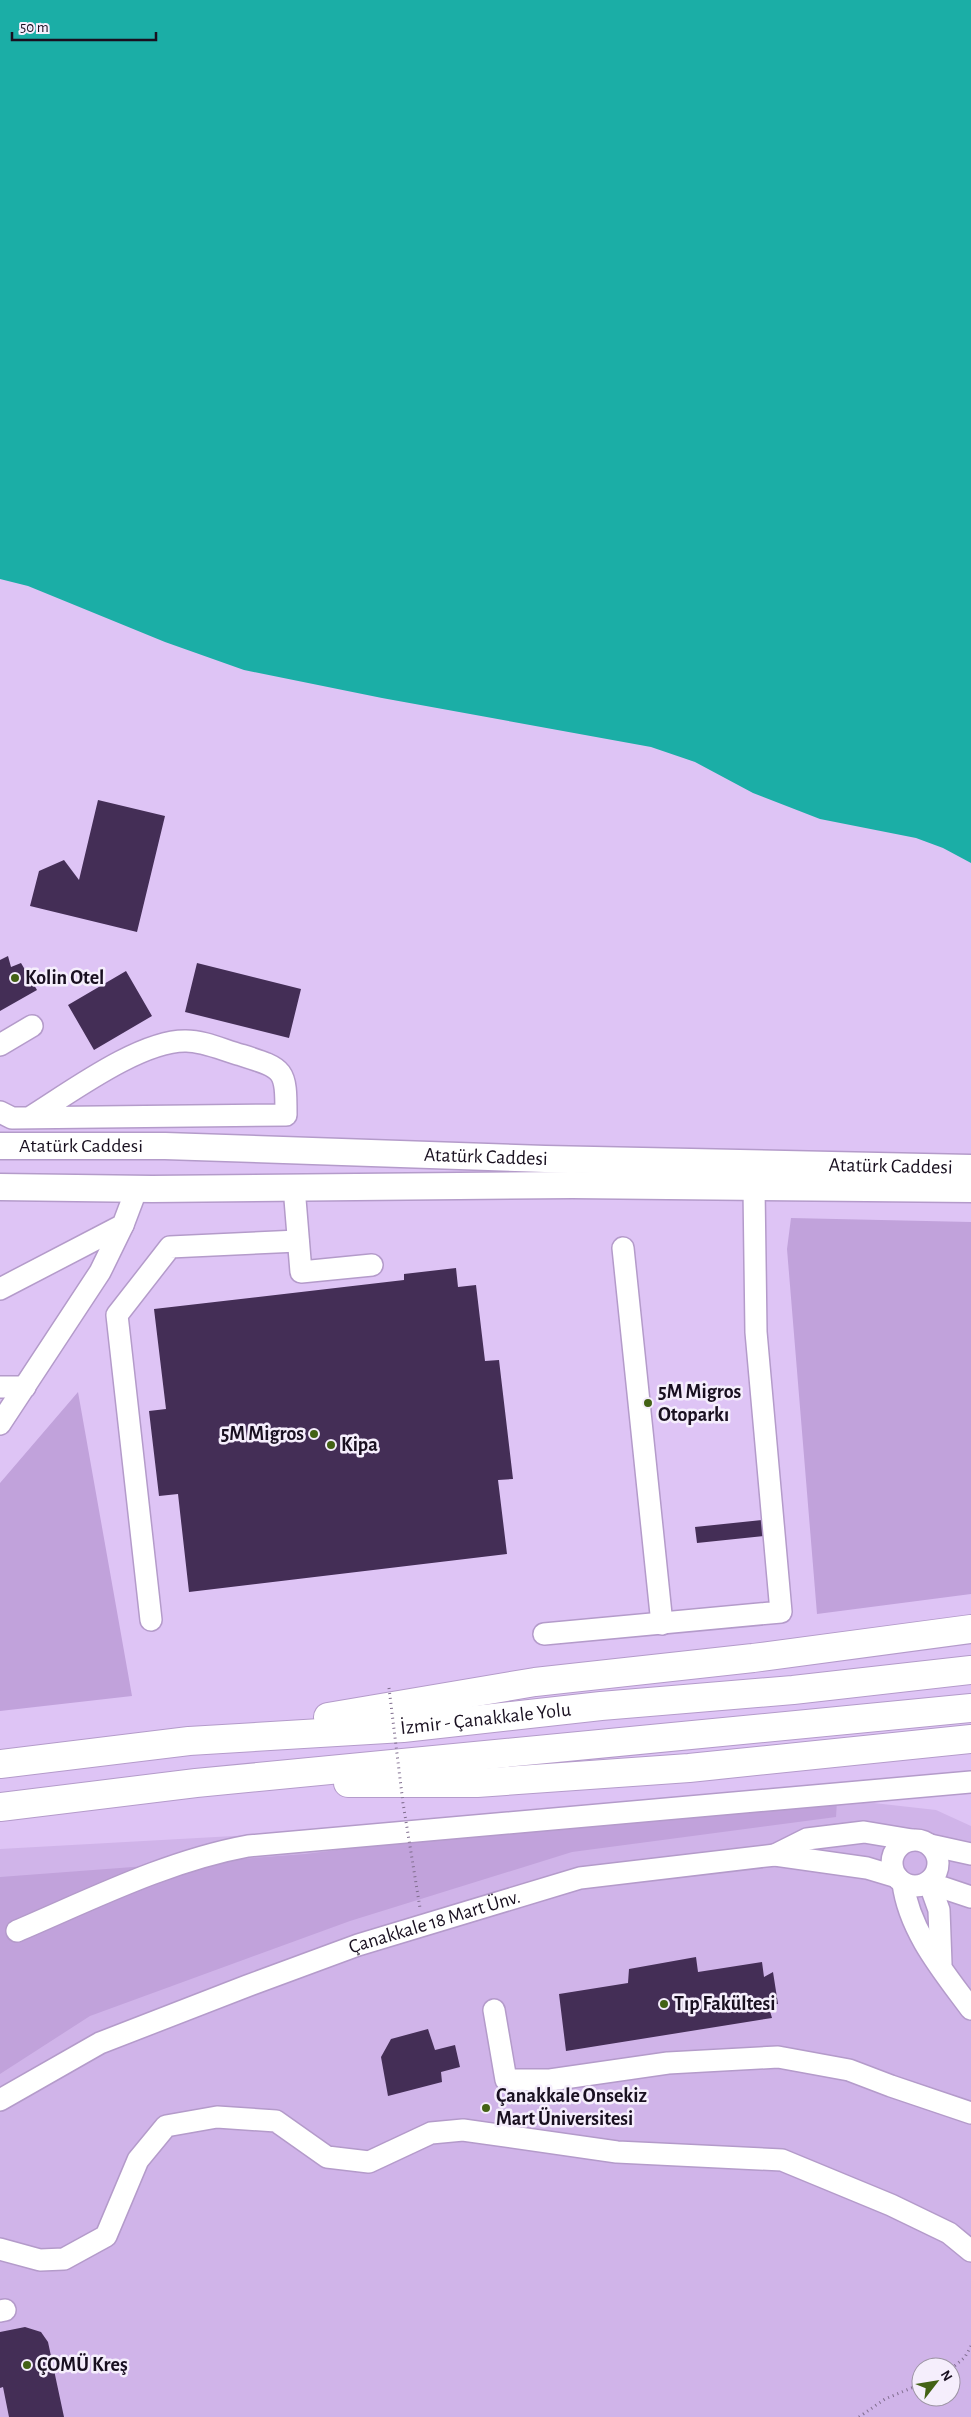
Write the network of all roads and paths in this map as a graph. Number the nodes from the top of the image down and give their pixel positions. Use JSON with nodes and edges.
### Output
{"nodes":[{"id":1,"x":32,"y":1026,"type":"dead end"},
{"id":2,"x":0,"y":1045,"type":"edge"},
{"id":3,"x":89,"y":1081,"type":"junction"},
{"id":4,"x":0,"y":1112,"type":"edge"},
{"id":5,"x":98,"y":1117,"type":"junction"},
{"id":6,"x":29,"y":1118,"type":"junction"},
{"id":7,"x":0,"y":1146,"type":"edge"},
{"id":8,"x":134,"y":1146,"type":"junction"},
{"id":9,"x":971,"y":1168,"type":"edge"},
{"id":10,"x":753,"y":1176,"type":"junction"},
{"id":11,"x":0,"y":1187,"type":"edge"},
{"id":12,"x":294,"y":1187,"type":"junction"},
{"id":13,"x":137,"y":1188,"type":"junction"},
{"id":14,"x":971,"y":1189,"type":"edge"},
{"id":15,"x":122,"y":1225,"type":"junction"},
{"id":16,"x":298,"y":1241,"type":"junction"},
{"id":17,"x":623,"y":1248,"type":"dead end"},
{"id":18,"x":372,"y":1265,"type":"dead end"},
{"id":19,"x":0,"y":1289,"type":"edge"},
{"id":20,"x":0,"y":1387,"type":"edge"},
{"id":21,"x":25,"y":1387,"type":"junction"},
{"id":22,"x":0,"y":1424,"type":"edge"},
{"id":23,"x":151,"y":1620,"type":"dead end"},
{"id":24,"x":662,"y":1624,"type":"junction"},
{"id":25,"x":971,"y":1629,"type":"edge"},
{"id":26,"x":544,"y":1634,"type":"dead end"},
{"id":27,"x":971,"y":1670,"type":"edge"},
{"id":28,"x":389,"y":1688,"type":"dead end"},
{"id":29,"x":971,"y":1708,"type":"edge"},
{"id":30,"x":971,"y":1740,"type":"edge"},
{"id":31,"x":189,"y":1741,"type":"junction"},
{"id":32,"x":0,"y":1764,"type":"edge"},
{"id":33,"x":971,"y":1782,"type":"edge"},
{"id":34,"x":196,"y":1783,"type":"junction"},
{"id":35,"x":0,"y":1807,"type":"edge"},
{"id":36,"x":921,"y":1842,"type":"junction"},
{"id":37,"x":971,"y":1854,"type":"edge"},
{"id":38,"x":775,"y":1856,"type":"junction"},
{"id":39,"x":900,"y":1880,"type":"junction"},
{"id":40,"x":930,"y":1881,"type":"junction"},
{"id":41,"x":971,"y":1897,"type":"edge"},
{"id":42,"x":420,"y":1908,"type":"dead end"},
{"id":43,"x":17,"y":1931,"type":"dead end"},
{"id":44,"x":942,"y":1970,"type":"junction"},
{"id":45,"x":971,"y":2009,"type":"edge"},
{"id":46,"x":494,"y":2010,"type":"dead end"},
{"id":47,"x":0,"y":2100,"type":"edge"},
{"id":48,"x":971,"y":2113,"type":"edge"},
{"id":49,"x":0,"y":2249,"type":"edge"},
{"id":50,"x":971,"y":2251,"type":"edge"},
{"id":51,"x":971,"y":2346,"type":"edge"},
{"id":52,"x":961,"y":2360,"type":"edge"},
{"id":53,"x":911,"y":2388,"type":"edge"},
{"id":54,"x":859,"y":2417,"type":"edge"}],
"edges":[{"from":1,"to":2,"type":"street"},
{"from":3,"to":5,"type":"street"},
{"from":3,"to":5,"type":"street"},
{"from":3,"to":6,"type":"street"},
{"from":4,"to":6,"type":"street"},
{"from":5,"to":6,"type":"street"},
{"from":7,"to":8,"type":"main road","name":"Atatürk Caddesi"},
{"from":8,"to":10,"type":"main road","name":"Atatürk Caddesi"},
{"from":8,"to":13,"type":"main road"},
{"from":9,"to":10,"type":"main road","name":"Atatürk Caddesi"},
{"from":10,"to":12,"type":"main road","name":"Atatürk Caddesi"},
{"from":10,"to":14,"type":"main road","name":"Atatürk Caddesi"},
{"from":10,"to":24,"type":"street"},
{"from":11,"to":13,"type":"main road","name":"Atatürk Caddesi"},
{"from":12,"to":13,"type":"main road","name":"Atatürk Caddesi"},
{"from":12,"to":16,"type":"street"},
{"from":13,"to":15,"type":"street"},
{"from":15,"to":19,"type":"street"},
{"from":15,"to":21,"type":"street"},
{"from":16,"to":18,"type":"street"},
{"from":16,"to":23,"type":"street"},
{"from":17,"to":24,"type":"street"},
{"from":20,"to":21,"type":"street"},
{"from":21,"to":22,"type":"street"},
{"from":24,"to":26,"type":"street"},
{"from":25,"to":31,"type":"highway"},
{"from":27,"to":31,"type":"highway","name":"İzmir - Çanakkale Yolu"},
{"from":28,"to":42,"type":"path","bridge":true},
{"from":29,"to":34,"type":"highway","name":"İzmir - Çanakkale Yolu"},
{"from":30,"to":34,"type":"highway"},
{"from":31,"to":32,"type":"highway","name":"İzmir - Çanakkale Yolu"},
{"from":33,"to":43,"type":"street"},
{"from":34,"to":35,"type":"highway"},
{"from":36,"to":37,"type":"street"},
{"from":36,"to":38,"type":"street"},
{"from":36,"to":39,"type":"street"},
{"from":36,"to":40,"type":"street"},
{"from":38,"to":39,"type":"street","name":"Çanakkale 18 Mart Ünv."},
{"from":38,"to":47,"type":"street","name":"Çanakkale 18 Mart Ünv."},
{"from":39,"to":40,"type":"street"},
{"from":39,"to":44,"type":"street"},
{"from":40,"to":41,"type":"street"},
{"from":40,"to":44,"type":"street"},
{"from":44,"to":45,"type":"street"},
{"from":46,"to":48,"type":"street"},
{"from":49,"to":50,"type":"street"},
{"from":51,"to":52,"type":"path"},
{"from":53,"to":54,"type":"path"}]}
